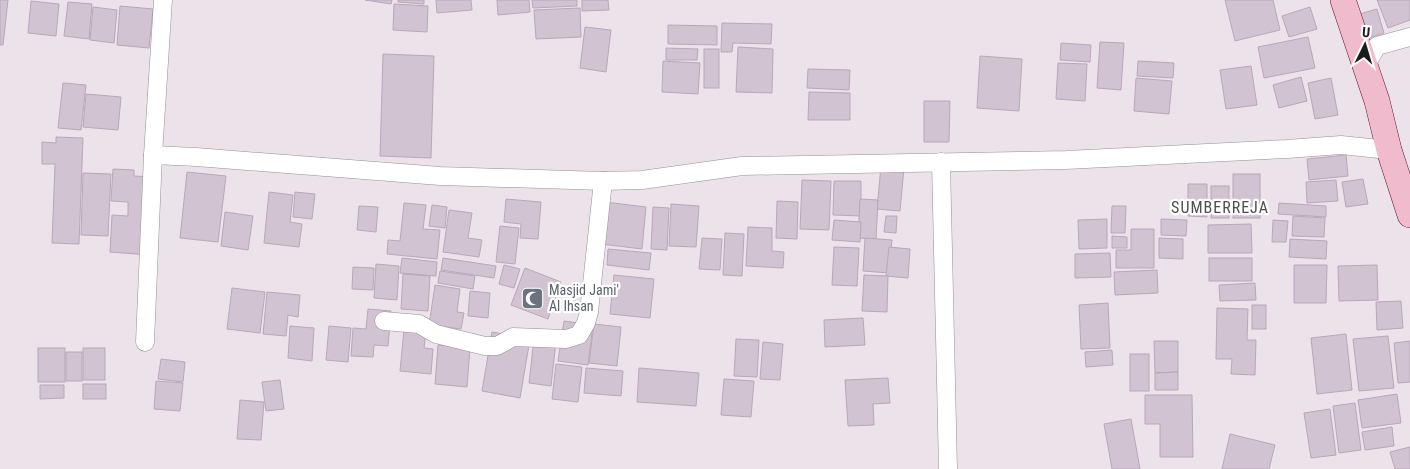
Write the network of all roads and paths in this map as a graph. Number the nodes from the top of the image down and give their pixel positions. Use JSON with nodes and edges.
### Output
{"nodes":[{"id":1,"x":163,"y":0,"type":"edge"},
{"id":2,"x":1342,"y":0,"type":"edge"},
{"id":3,"x":1410,"y":37,"type":"edge"},
{"id":4,"x":1366,"y":65,"type":"junction"},
{"id":5,"x":1389,"y":150,"type":"junction"},
{"id":6,"x":153,"y":155,"type":"junction"},
{"id":7,"x":941,"y":162,"type":"junction"},
{"id":8,"x":603,"y":181,"type":"junction"},
{"id":9,"x":1410,"y":215,"type":"edge"},
{"id":10,"x":384,"y":321,"type":"dead end"},
{"id":11,"x":145,"y":342,"type":"dead end"},
{"id":12,"x":948,"y":469,"type":"edge"}],
"edges":[{"from":1,"to":6,"type":"street"},
{"from":2,"to":4,"type":"main road"},
{"from":3,"to":4,"type":"street"},
{"from":4,"to":5,"type":"main road"},
{"from":5,"to":7,"type":"street"},
{"from":5,"to":9,"type":"main road"},
{"from":6,"to":8,"type":"street"},
{"from":6,"to":11,"type":"street"},
{"from":7,"to":8,"type":"street"},
{"from":7,"to":12,"type":"street"},
{"from":8,"to":10,"type":"street"}]}
